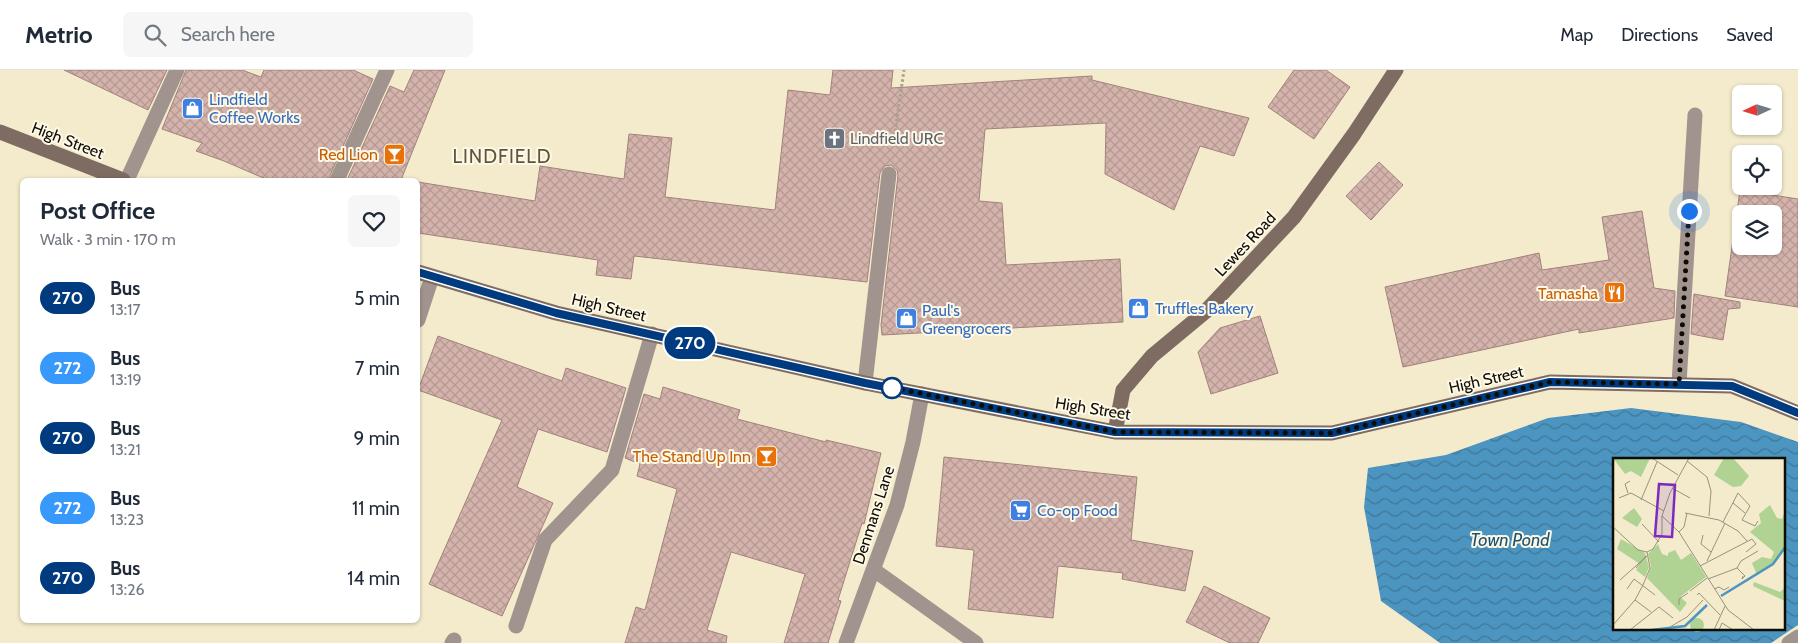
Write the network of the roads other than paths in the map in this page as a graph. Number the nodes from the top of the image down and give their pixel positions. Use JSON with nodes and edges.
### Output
{"nodes":[{"id":1,"x":177,"y":70,"type":"edge"},
{"id":2,"x":387,"y":70,"type":"edge"},
{"id":3,"x":1396,"y":70,"type":"edge"},
{"id":4,"x":1695,"y":114,"type":"dead end"},
{"id":5,"x":0,"y":132,"type":"edge"},
{"id":6,"x":889,"y":174,"type":"road end"},
{"id":7,"x":120,"y":178,"type":"edge"},
{"id":8,"x":126,"y":178,"type":"edge"},
{"id":9,"x":338,"y":178,"type":"edge"},
{"id":10,"x":420,"y":273,"type":"edge"},
{"id":11,"x":432,"y":276,"type":"junction"},
{"id":12,"x":420,"y":314,"type":"edge"},
{"id":13,"x":652,"y":334,"type":"junction"},
{"id":14,"x":865,"y":383,"type":"junction"},
{"id":15,"x":1679,"y":384,"type":"junction"},
{"id":16,"x":922,"y":394,"type":"junction"},
{"id":17,"x":1798,"y":413,"type":"edge"},
{"id":18,"x":1115,"y":432,"type":"junction"},
{"id":19,"x":874,"y":570,"type":"junction"},
{"id":20,"x":516,"y":626,"type":"dead end"},
{"id":21,"x":1798,"y":636,"type":"edge"},
{"id":22,"x":846,"y":643,"type":"edge"},
{"id":23,"x":976,"y":643,"type":"edge"},
{"id":24,"x":1789,"y":643,"type":"edge"}],
"edges":[{"from":1,"to":8,"type":"street"},
{"from":2,"to":9,"type":"street"},
{"from":3,"to":18,"type":"main road","name":"Lewes Road"},
{"from":4,"to":15,"type":"street"},
{"from":5,"to":7,"type":"main road","name":"High Street"},
{"from":6,"to":14,"type":"street"},
{"from":10,"to":11,"type":"main road","name":"High Street"},
{"from":11,"to":12,"type":"street"},
{"from":11,"to":13,"type":"main road","name":"High Street"},
{"from":13,"to":14,"type":"main road","name":"High Street"},
{"from":13,"to":20,"type":"street"},
{"from":14,"to":16,"type":"main road","name":"High Street"},
{"from":15,"to":17,"type":"main road","name":"High Street"},
{"from":15,"to":18,"type":"main road","name":"High Street"},
{"from":16,"to":18,"type":"main road","name":"High Street"},
{"from":16,"to":19,"type":"street","name":"Denmans Lane"},
{"from":19,"to":22,"type":"street","name":"Denmans Lane"},
{"from":19,"to":23,"type":"street"},
{"from":21,"to":24,"type":"street"}]}
